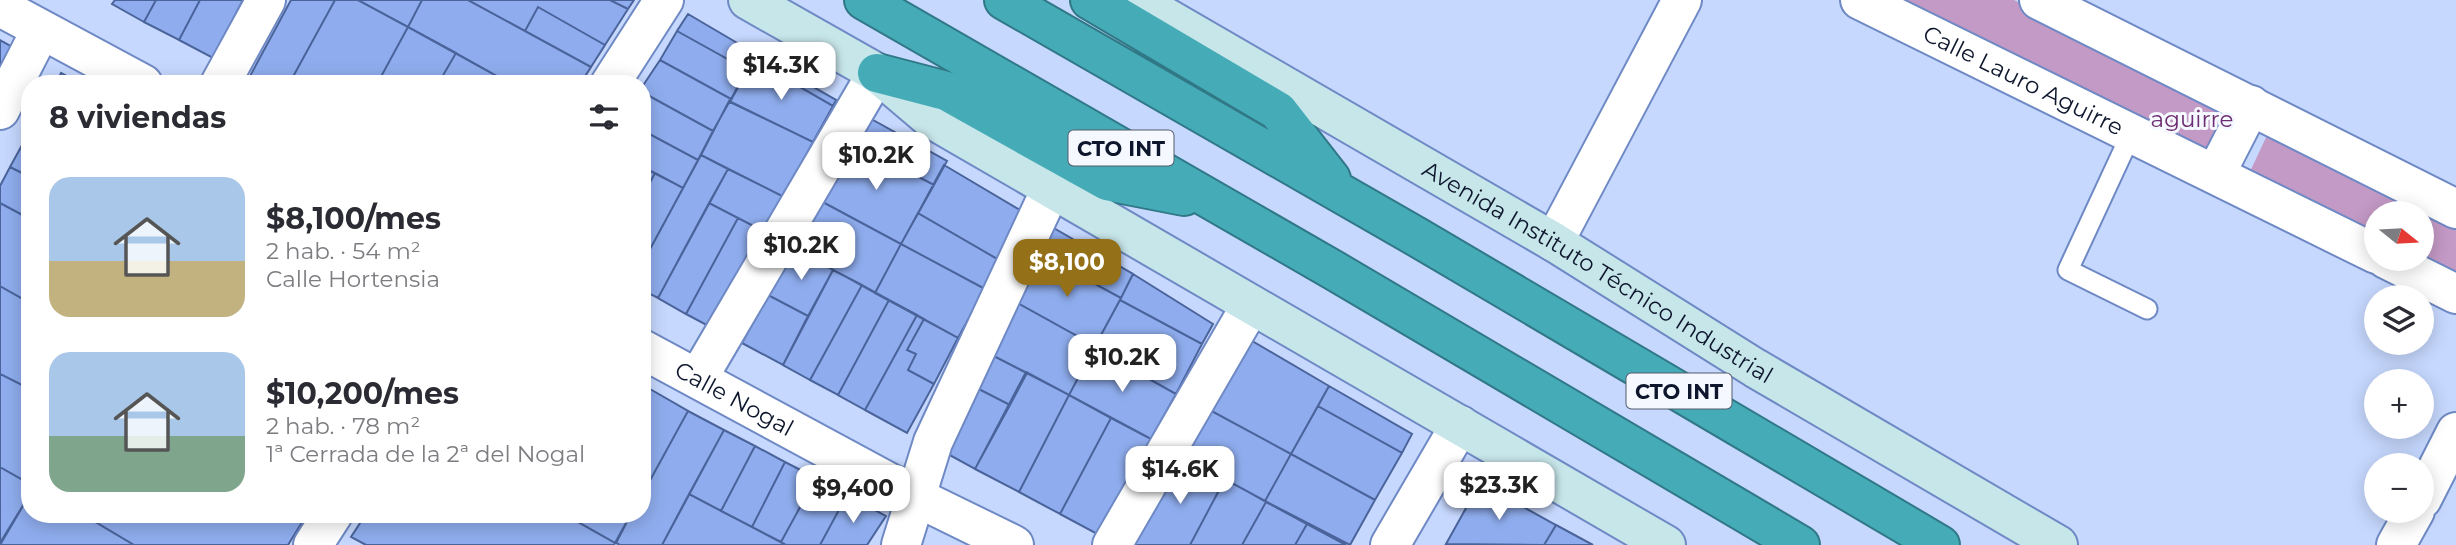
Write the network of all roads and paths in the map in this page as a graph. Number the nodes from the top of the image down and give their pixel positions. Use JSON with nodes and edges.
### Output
{"nodes":[{"id":1,"x":266,"y":0,"type":"edge"},
{"id":2,"x":664,"y":0,"type":"edge"},
{"id":3,"x":748,"y":0,"type":"edge"},
{"id":4,"x":864,"y":0,"type":"edge"},
{"id":5,"x":1004,"y":0,"type":"edge"},
{"id":6,"x":1090,"y":0,"type":"edge"},
{"id":7,"x":1136,"y":0,"type":"edge"},
{"id":8,"x":1682,"y":0,"type":"edge"},
{"id":9,"x":1860,"y":0,"type":"edge"},
{"id":10,"x":2039,"y":0,"type":"edge"},
{"id":11,"x":0,"y":7,"type":"edge"},
{"id":12,"x":41,"y":30,"type":"junction"},
{"id":13,"x":877,"y":73,"type":"junction"},
{"id":14,"x":126,"y":75,"type":"edge"},
{"id":15,"x":225,"y":75,"type":"edge"},
{"id":16,"x":616,"y":75,"type":"edge"},
{"id":17,"x":2251,"y":105,"type":"junction"},
{"id":18,"x":0,"y":110,"type":"edge"},
{"id":19,"x":2132,"y":132,"type":"junction"},
{"id":20,"x":2216,"y":173,"type":"junction"},
{"id":21,"x":1051,"y":189,"type":"junction"},
{"id":22,"x":1343,"y":194,"type":"junction"},
{"id":23,"x":1215,"y":202,"type":"junction"},
{"id":24,"x":2456,"y":209,"type":"edge"},
{"id":25,"x":1554,"y":242,"type":"junction"},
{"id":26,"x":2364,"y":248,"type":"edge"},
{"id":27,"x":2410,"y":271,"type":"edge"},
{"id":28,"x":2456,"y":294,"type":"edge"},
{"id":29,"x":1251,"y":305,"type":"junction"},
{"id":30,"x":2147,"y":309,"type":"dead end"},
{"id":31,"x":651,"y":354,"type":"edge"},
{"id":32,"x":698,"y":378,"type":"junction"},
{"id":33,"x":1460,"y":425,"type":"junction"},
{"id":34,"x":2456,"y":432,"type":"edge"},
{"id":35,"x":2434,"y":481,"type":"edge"},
{"id":36,"x":916,"y":497,"type":"junction"},
{"id":37,"x":327,"y":523,"type":"edge"},
{"id":38,"x":2410,"y":523,"type":"edge"},
{"id":39,"x":313,"y":545,"type":"edge"},
{"id":40,"x":901,"y":545,"type":"edge"},
{"id":41,"x":1014,"y":545,"type":"edge"},
{"id":42,"x":1112,"y":545,"type":"edge"},
{"id":43,"x":1390,"y":545,"type":"edge"},
{"id":44,"x":1666,"y":545,"type":"edge"},
{"id":45,"x":1800,"y":545,"type":"edge"},
{"id":46,"x":1940,"y":545,"type":"edge"},
{"id":47,"x":2058,"y":545,"type":"edge"},
{"id":48,"x":2396,"y":545,"type":"edge"}],
"edges":[{"from":1,"to":15,"type":"street"},
{"from":2,"to":16,"type":"street"},
{"from":3,"to":13,"type":"main road","number":"CTO INT"},
{"from":4,"to":23,"type":"highway","number":"CTO INT"},
{"from":5,"to":22,"type":"highway","number":"CTO INT"},
{"from":6,"to":22,"type":"highway"},
{"from":7,"to":25,"type":"main road","name":"Avenida Instituto Técnico Industrial","number":"CTO INT"},
{"from":8,"to":25,"type":"street"},
{"from":9,"to":19,"type":"street","name":"Calle Lauro Aguirre"},
{"from":10,"to":17,"type":"street"},
{"from":11,"to":12,"type":"street"},
{"from":12,"to":14,"type":"street"},
{"from":12,"to":18,"type":"street"},
{"from":13,"to":21,"type":"main road","number":"CTO INT"},
{"from":13,"to":23,"type":"highway"},
{"from":13,"to":32,"type":"street"},
{"from":17,"to":20,"type":"street"},
{"from":17,"to":24,"type":"street"},
{"from":19,"to":20,"type":"street","name":"Calle Lauro Aguirre"},
{"from":19,"to":30,"type":"lane"},
{"from":20,"to":26,"type":"street","name":"Calle Lauro Aguirre"},
{"from":21,"to":29,"type":"main road","number":"CTO INT"},
{"from":21,"to":36,"type":"street"},
{"from":22,"to":46,"type":"highway","number":"CTO INT"},
{"from":23,"to":45,"type":"highway","number":"CTO INT"},
{"from":25,"to":47,"type":"main road","name":"Avenida Instituto Técnico Industrial","number":"CTO INT"},
{"from":27,"to":28,"type":"street"},
{"from":29,"to":33,"type":"main road","number":"CTO INT"},
{"from":29,"to":42,"type":"street"},
{"from":31,"to":32,"type":"street","name":"Calle Nogal"},
{"from":32,"to":36,"type":"street","name":"Calle Nogal"},
{"from":33,"to":43,"type":"street"},
{"from":33,"to":44,"type":"main road","number":"CTO INT"},
{"from":34,"to":35,"type":"street"},
{"from":36,"to":40,"type":"street"},
{"from":36,"to":41,"type":"street","name":"Calle Nogal"},
{"from":37,"to":39,"type":"street"},
{"from":38,"to":48,"type":"street"}]}
